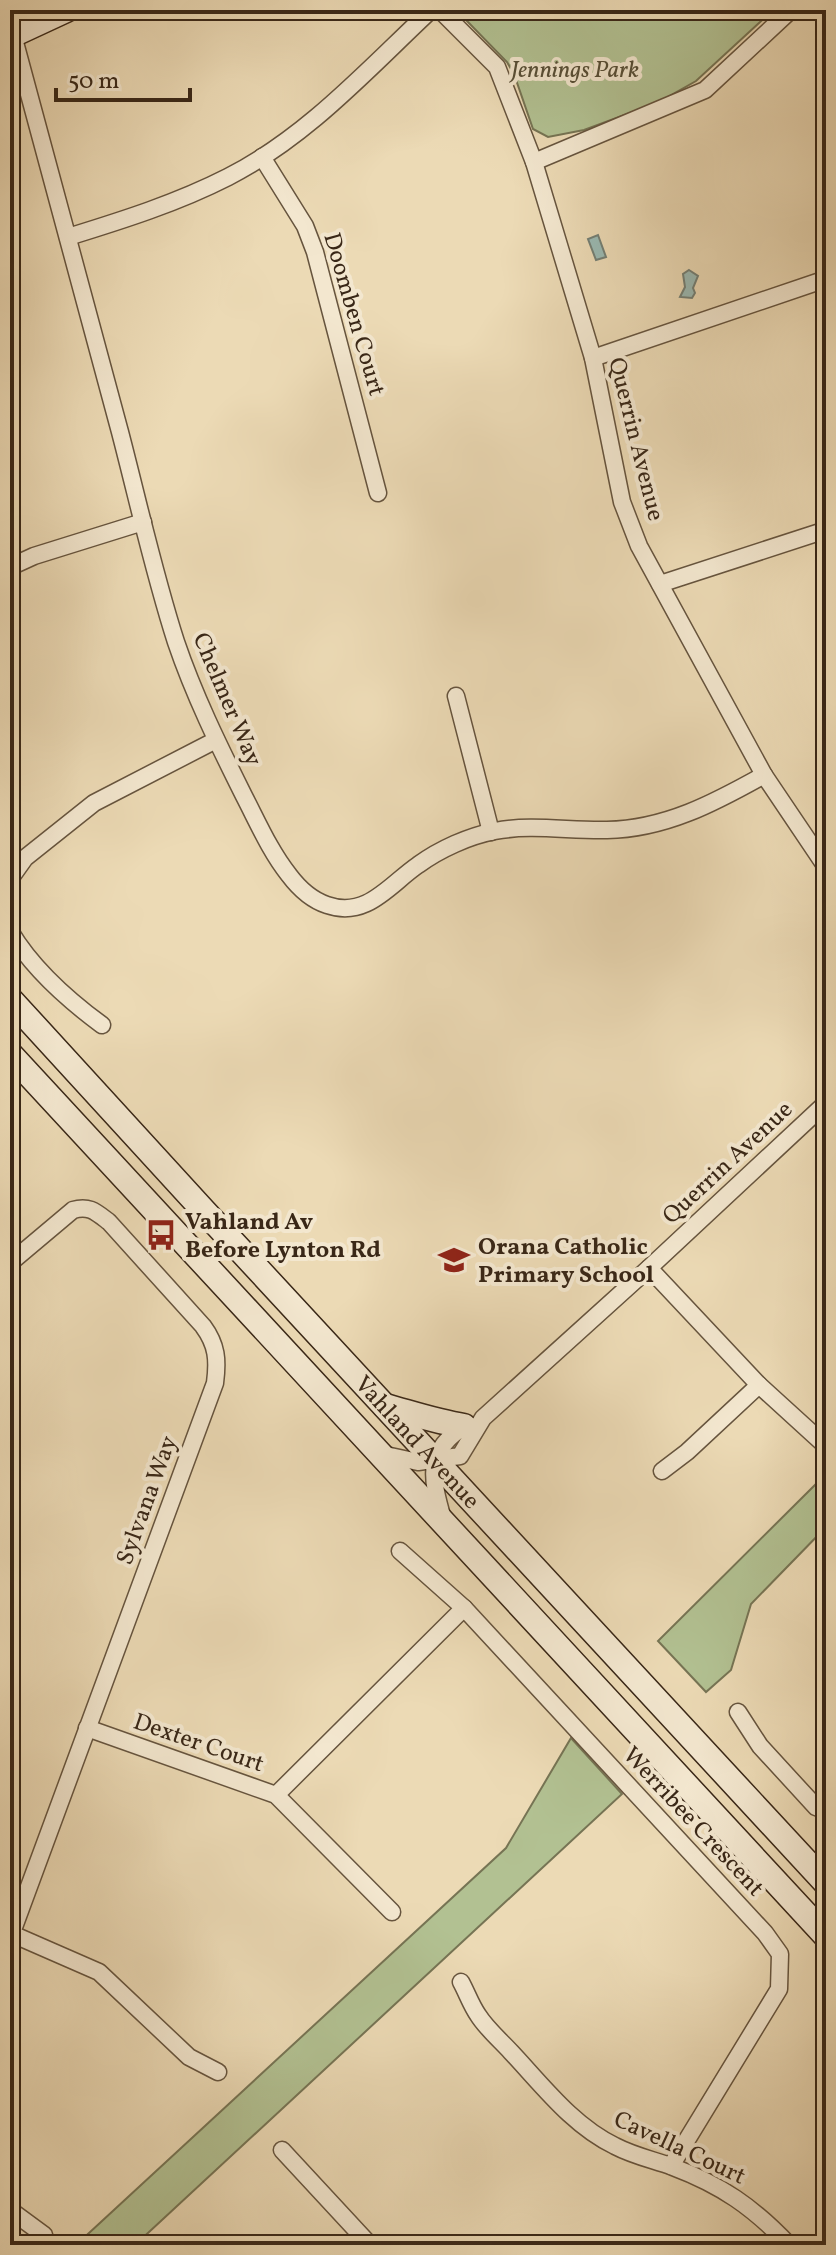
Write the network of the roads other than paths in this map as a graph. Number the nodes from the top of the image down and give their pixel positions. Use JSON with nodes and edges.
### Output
{"nodes":[{"id":1,"x":66,"y":10,"type":"edge"},
{"id":2,"x":431,"y":10,"type":"edge"},
{"id":3,"x":440,"y":10,"type":"edge"},
{"id":4,"x":791,"y":10,"type":"edge"},
{"id":5,"x":10,"y":34,"type":"edge"},
{"id":6,"x":262,"y":157,"type":"junction"},
{"id":7,"x":534,"y":162,"type":"junction"},
{"id":8,"x":68,"y":237,"type":"junction"},
{"id":9,"x":826,"y":279,"type":"edge"},
{"id":10,"x":593,"y":358,"type":"junction"},
{"id":11,"x":378,"y":493,"type":"dead end"},
{"id":12,"x":143,"y":522,"type":"junction"},
{"id":13,"x":826,"y":530,"type":"edge"},
{"id":14,"x":10,"y":567,"type":"edge"},
{"id":15,"x":660,"y":584,"type":"junction"},
{"id":16,"x":456,"y":696,"type":"dead end"},
{"id":17,"x":216,"y":740,"type":"junction"},
{"id":18,"x":764,"y":775,"type":"junction"},
{"id":19,"x":491,"y":832,"type":"junction"},
{"id":20,"x":826,"y":867,"type":"edge"},
{"id":21,"x":10,"y":879,"type":"edge"},
{"id":22,"x":10,"y":931,"type":"edge"},
{"id":23,"x":10,"y":999,"type":"edge"},
{"id":24,"x":102,"y":1025,"type":"dead end"},
{"id":25,"x":10,"y":1054,"type":"edge"},
{"id":26,"x":826,"y":1103,"type":"edge"},
{"id":27,"x":12,"y":1258,"type":"edge"},
{"id":28,"x":649,"y":1268,"type":"junction"},
{"id":29,"x":759,"y":1385,"type":"junction"},
{"id":30,"x":385,"y":1406,"type":"junction"},
{"id":31,"x":474,"y":1422,"type":"junction"},
{"id":32,"x":826,"y":1446,"type":"edge"},
{"id":33,"x":381,"y":1454,"type":"junction"},
{"id":34,"x":435,"y":1461,"type":"junction"},
{"id":35,"x":662,"y":1471,"type":"dead end"},
{"id":36,"x":444,"y":1521,"type":"junction"},
{"id":37,"x":400,"y":1551,"type":"dead end"},
{"id":38,"x":464,"y":1608,"type":"junction"},
{"id":39,"x":738,"y":1712,"type":"dead end"},
{"id":40,"x":87,"y":1728,"type":"junction"},
{"id":41,"x":276,"y":1795,"type":"junction"},
{"id":42,"x":826,"y":1811,"type":"edge"},
{"id":43,"x":826,"y":1883,"type":"edge"},
{"id":44,"x":392,"y":1912,"type":"dead end"},
{"id":45,"x":11,"y":1936,"type":"edge"},
{"id":46,"x":826,"y":1936,"type":"edge"},
{"id":47,"x":461,"y":1982,"type":"dead end"},
{"id":48,"x":218,"y":2072,"type":"dead end"},
{"id":49,"x":282,"y":2150,"type":"dead end"},
{"id":50,"x":671,"y":2166,"type":"junction"},
{"id":51,"x":10,"y":2210,"type":"edge"},
{"id":52,"x":44,"y":2235,"type":"dead end"},
{"id":53,"x":370,"y":2245,"type":"edge"},
{"id":54,"x":789,"y":2245,"type":"edge"}],
"edges":[{"from":1,"to":5,"type":"main road"},
{"from":2,"to":6,"type":"street"},
{"from":3,"to":7,"type":"street","name":"Querrin Avenue"},
{"from":4,"to":7,"type":"street"},
{"from":5,"to":8,"type":"street","name":"Chelmer Way"},
{"from":6,"to":8,"type":"street"},
{"from":6,"to":11,"type":"street","name":"Doomben Court"},
{"from":7,"to":10,"type":"street","name":"Querrin Avenue"},
{"from":8,"to":12,"type":"street","name":"Chelmer Way"},
{"from":9,"to":10,"type":"street"},
{"from":10,"to":15,"type":"street","name":"Querrin Avenue"},
{"from":12,"to":14,"type":"street"},
{"from":12,"to":17,"type":"street","name":"Chelmer Way"},
{"from":13,"to":15,"type":"street"},
{"from":15,"to":18,"type":"street","name":"Querrin Avenue"},
{"from":16,"to":19,"type":"street"},
{"from":17,"to":19,"type":"street","name":"Chelmer Way"},
{"from":17,"to":21,"type":"street"},
{"from":18,"to":19,"type":"street","name":"Chelmer Way"},
{"from":18,"to":20,"type":"street","name":"Querrin Avenue"},
{"from":22,"to":24,"type":"street"},
{"from":23,"to":30,"type":"main road","name":"Vahland Avenue"},
{"from":25,"to":33,"type":"main road","name":"Vahland Avenue"},
{"from":26,"to":28,"type":"street","name":"Querrin Avenue"},
{"from":27,"to":40,"type":"street","name":"Sylvana Way"},
{"from":28,"to":29,"type":"street"},
{"from":28,"to":31,"type":"street","name":"Querrin Avenue"},
{"from":29,"to":32,"type":"street"},
{"from":29,"to":35,"type":"street"},
{"from":30,"to":31,"type":"main road"},
{"from":30,"to":34,"type":"main road","name":"Vahland Avenue"},
{"from":31,"to":34,"type":"street","name":"Querrin Avenue"},
{"from":33,"to":34,"type":"street"},
{"from":33,"to":36,"type":"main road","name":"Vahland Avenue"},
{"from":34,"to":36,"type":"street"},
{"from":34,"to":43,"type":"main road","name":"Vahland Avenue"},
{"from":36,"to":46,"type":"main road","name":"Vahland Avenue"},
{"from":37,"to":38,"type":"street","name":"Werribee Crescent"},
{"from":38,"to":41,"type":"street"},
{"from":38,"to":50,"type":"street","name":"Werribee Crescent"},
{"from":39,"to":42,"type":"street"},
{"from":40,"to":41,"type":"street","name":"Dexter Court"},
{"from":40,"to":45,"type":"street","name":"Sylvana Way"},
{"from":41,"to":44,"type":"street","name":"Dexter Court"},
{"from":45,"to":48,"type":"street"},
{"from":47,"to":50,"type":"street","name":"Cavella Court"},
{"from":49,"to":53,"type":"street"},
{"from":50,"to":54,"type":"street","name":"Cavella Court"},
{"from":51,"to":52,"type":"street"}]}
